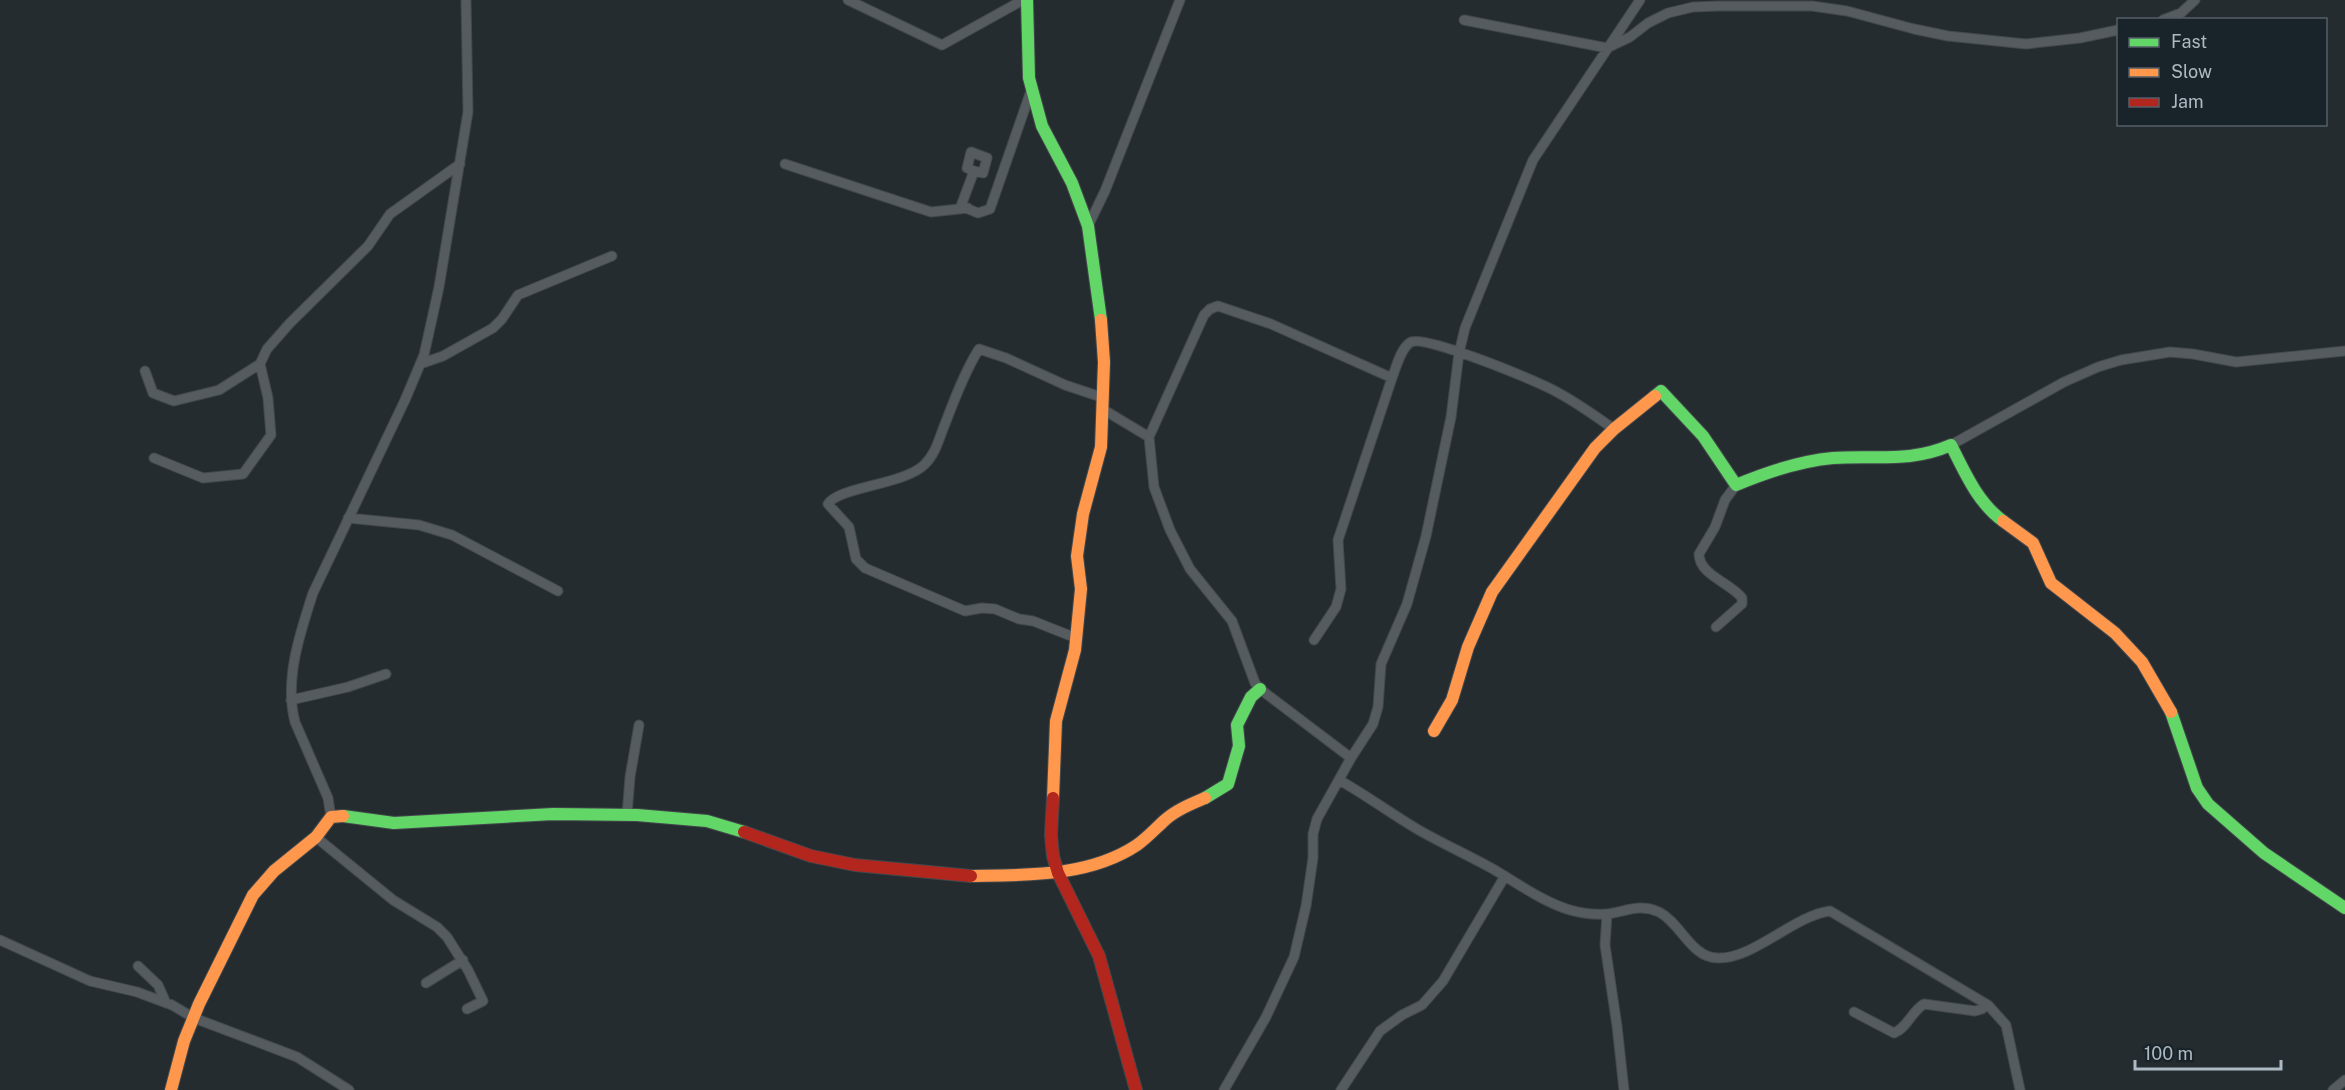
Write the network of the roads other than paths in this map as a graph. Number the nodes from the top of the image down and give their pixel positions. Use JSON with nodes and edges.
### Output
{"nodes":[{"id":1,"x":466,"y":0,"type":"edge"},
{"id":2,"x":848,"y":0,"type":"edge"},
{"id":3,"x":1025,"y":0,"type":"edge"},
{"id":4,"x":1180,"y":0,"type":"edge"},
{"id":5,"x":1640,"y":0,"type":"edge"},
{"id":6,"x":2196,"y":0,"type":"edge"},
{"id":7,"x":2168,"y":18,"type":"edge"},
{"id":8,"x":1464,"y":20,"type":"dead end"},
{"id":9,"x":2117,"y":30,"type":"edge"},
{"id":10,"x":1607,"y":48,"type":"junction"},
{"id":11,"x":1032,"y":88,"type":"junction"},
{"id":12,"x":460,"y":164,"type":"junction"},
{"id":13,"x":785,"y":164,"type":"dead end"},
{"id":14,"x":974,"y":171,"type":"dead end"},
{"id":15,"x":968,"y":208,"type":"junction"},
{"id":16,"x":1088,"y":226,"type":"junction"},
{"id":17,"x":612,"y":256,"type":"dead end"},
{"id":18,"x":2345,"y":351,"type":"edge"},
{"id":19,"x":1459,"y":353,"type":"junction"},
{"id":20,"x":260,"y":364,"type":"junction"},
{"id":21,"x":420,"y":364,"type":"junction"},
{"id":22,"x":145,"y":371,"type":"dead end"},
{"id":23,"x":1392,"y":378,"type":"junction"},
{"id":24,"x":1104,"y":404,"type":"junction"},
{"id":25,"x":1614,"y":429,"type":"junction"},
{"id":26,"x":1149,"y":437,"type":"junction"},
{"id":27,"x":1951,"y":445,"type":"junction"},
{"id":28,"x":154,"y":458,"type":"dead end"},
{"id":29,"x":1736,"y":485,"type":"junction"},
{"id":30,"x":348,"y":518,"type":"junction"},
{"id":31,"x":558,"y":591,"type":"dead end"},
{"id":32,"x":1716,"y":627,"type":"dead end"},
{"id":33,"x":1076,"y":638,"type":"junction"},
{"id":34,"x":1314,"y":640,"type":"dead end"},
{"id":35,"x":386,"y":674,"type":"dead end"},
{"id":36,"x":1260,"y":689,"type":"junction"},
{"id":37,"x":291,"y":700,"type":"junction"},
{"id":38,"x":639,"y":725,"type":"dead end"},
{"id":39,"x":1434,"y":731,"type":"dead end"},
{"id":40,"x":1351,"y":758,"type":"junction"},
{"id":41,"x":1340,"y":780,"type":"junction"},
{"id":42,"x":627,"y":815,"type":"junction"},
{"id":43,"x":331,"y":817,"type":"junction"},
{"id":44,"x":317,"y":838,"type":"junction"},
{"id":45,"x":1058,"y":873,"type":"junction"},
{"id":46,"x":1505,"y":876,"type":"junction"},
{"id":47,"x":2345,"y":908,"type":"edge"},
{"id":48,"x":1606,"y":914,"type":"junction"},
{"id":49,"x":0,"y":940,"type":"edge"},
{"id":50,"x":463,"y":960,"type":"junction"},
{"id":51,"x":138,"y":966,"type":"dead end"},
{"id":52,"x":426,"y":983,"type":"dead end"},
{"id":53,"x":166,"y":1003,"type":"junction"},
{"id":54,"x":1986,"y":1004,"type":"junction"},
{"id":55,"x":467,"y":1009,"type":"dead end"},
{"id":56,"x":1854,"y":1012,"type":"dead end"},
{"id":57,"x":194,"y":1017,"type":"junction"},
{"id":58,"x":2345,"y":1080,"type":"edge"},
{"id":59,"x":171,"y":1090,"type":"edge"},
{"id":60,"x":349,"y":1090,"type":"edge"},
{"id":61,"x":1136,"y":1090,"type":"edge"},
{"id":62,"x":1224,"y":1090,"type":"edge"},
{"id":63,"x":1341,"y":1090,"type":"edge"},
{"id":64,"x":1624,"y":1090,"type":"edge"},
{"id":65,"x":2020,"y":1090,"type":"edge"},
{"id":66,"x":2333,"y":1090,"type":"edge"}],
"edges":[{"from":1,"to":12,"type":"street"},
{"from":2,"to":3,"type":"street"},
{"from":3,"to":11,"type":"street"},
{"from":4,"to":16,"type":"street"},
{"from":5,"to":10,"type":"street"},
{"from":6,"to":7,"type":"street"},
{"from":8,"to":10,"type":"street"},
{"from":9,"to":10,"type":"street"},
{"from":10,"to":19,"type":"street"},
{"from":11,"to":15,"type":"street"},
{"from":11,"to":16,"type":"street"},
{"from":12,"to":20,"type":"street"},
{"from":12,"to":21,"type":"street"},
{"from":13,"to":15,"type":"street"},
{"from":14,"to":15,"type":"street"},
{"from":16,"to":24,"type":"street"},
{"from":17,"to":21,"type":"street"},
{"from":18,"to":27,"type":"street"},
{"from":19,"to":23,"type":"street"},
{"from":19,"to":25,"type":"street"},
{"from":19,"to":40,"type":"street"},
{"from":20,"to":22,"type":"street"},
{"from":20,"to":28,"type":"street"},
{"from":21,"to":30,"type":"street"},
{"from":23,"to":26,"type":"street"},
{"from":23,"to":34,"type":"street"},
{"from":24,"to":26,"type":"street"},
{"from":24,"to":33,"type":"street"},
{"from":24,"to":33,"type":"street"},
{"from":25,"to":29,"type":"street"},
{"from":25,"to":39,"type":"street"},
{"from":26,"to":36,"type":"street"},
{"from":27,"to":29,"type":"street"},
{"from":27,"to":47,"type":"street"},
{"from":29,"to":32,"type":"street"},
{"from":30,"to":31,"type":"street"},
{"from":30,"to":37,"type":"street"},
{"from":33,"to":45,"type":"street"},
{"from":35,"to":37,"type":"street"},
{"from":36,"to":40,"type":"street"},
{"from":36,"to":45,"type":"street"},
{"from":37,"to":43,"type":"street"},
{"from":38,"to":42,"type":"street"},
{"from":40,"to":41,"type":"street"},
{"from":41,"to":46,"type":"street"},
{"from":41,"to":62,"type":"street"},
{"from":42,"to":43,"type":"street"},
{"from":42,"to":45,"type":"street"},
{"from":43,"to":44,"type":"street"},
{"from":44,"to":50,"type":"street"},
{"from":44,"to":57,"type":"street"},
{"from":45,"to":61,"type":"street"},
{"from":46,"to":48,"type":"street"},
{"from":46,"to":63,"type":"street"},
{"from":48,"to":54,"type":"street"},
{"from":48,"to":64,"type":"street"},
{"from":49,"to":53,"type":"street"},
{"from":50,"to":52,"type":"street"},
{"from":50,"to":55,"type":"street"},
{"from":51,"to":53,"type":"street"},
{"from":53,"to":57,"type":"street"},
{"from":54,"to":56,"type":"street"},
{"from":54,"to":65,"type":"street"},
{"from":57,"to":59,"type":"street"},
{"from":57,"to":60,"type":"street"},
{"from":58,"to":66,"type":"street"}]}
